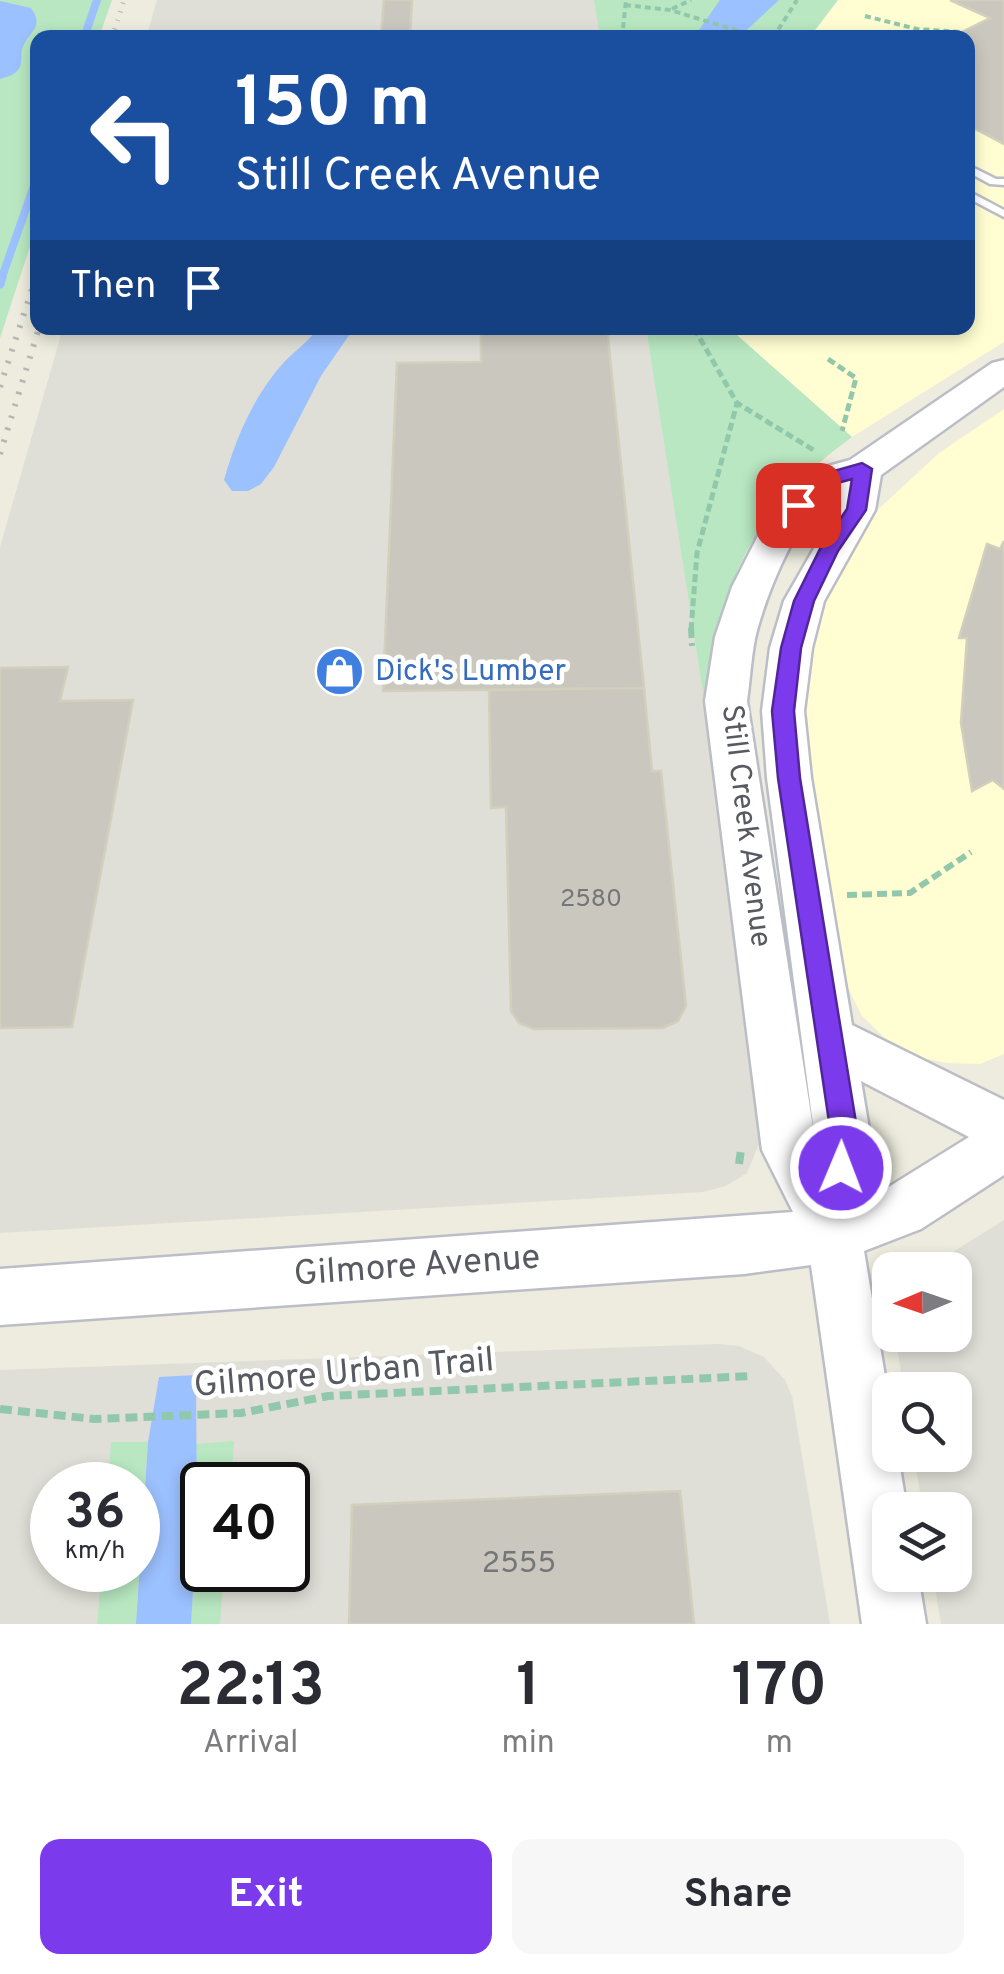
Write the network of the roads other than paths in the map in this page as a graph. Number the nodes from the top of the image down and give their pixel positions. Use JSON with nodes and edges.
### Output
{"nodes":[{"id":1,"x":975,"y":172,"type":"edge"},
{"id":2,"x":1004,"y":182,"type":"edge"},
{"id":3,"x":975,"y":198,"type":"edge"},
{"id":4,"x":1004,"y":214,"type":"edge"},
{"id":5,"x":1004,"y":371,"type":"edge"},
{"id":6,"x":852,"y":450,"type":"junction"},
{"id":7,"x":832,"y":1040,"type":"junction"},
{"id":8,"x":1004,"y":1127,"type":"edge"},
{"id":9,"x":1004,"y":1145,"type":"edge"},
{"id":10,"x":834,"y":1234,"type":"junction"},
{"id":11,"x":0,"y":1297,"type":"edge"},
{"id":12,"x":894,"y":1624,"type":"edge"}],
"edges":[{"from":1,"to":2,"type":"lane"},
{"from":3,"to":4,"type":"lane"},
{"from":5,"to":6,"type":"street"},
{"from":6,"to":7,"type":"street","name":"Still Creek Avenue"},
{"from":6,"to":10,"type":"street","name":"Still Creek Avenue"},
{"from":7,"to":8,"type":"street"},
{"from":7,"to":10,"type":"street","name":"Still Creek Avenue"},
{"from":9,"to":10,"type":"street","name":"Gilmore Avenue"},
{"from":10,"to":11,"type":"street","name":"Gilmore Avenue"},
{"from":10,"to":12,"type":"street","name":"Still Creek Avenue"}]}
